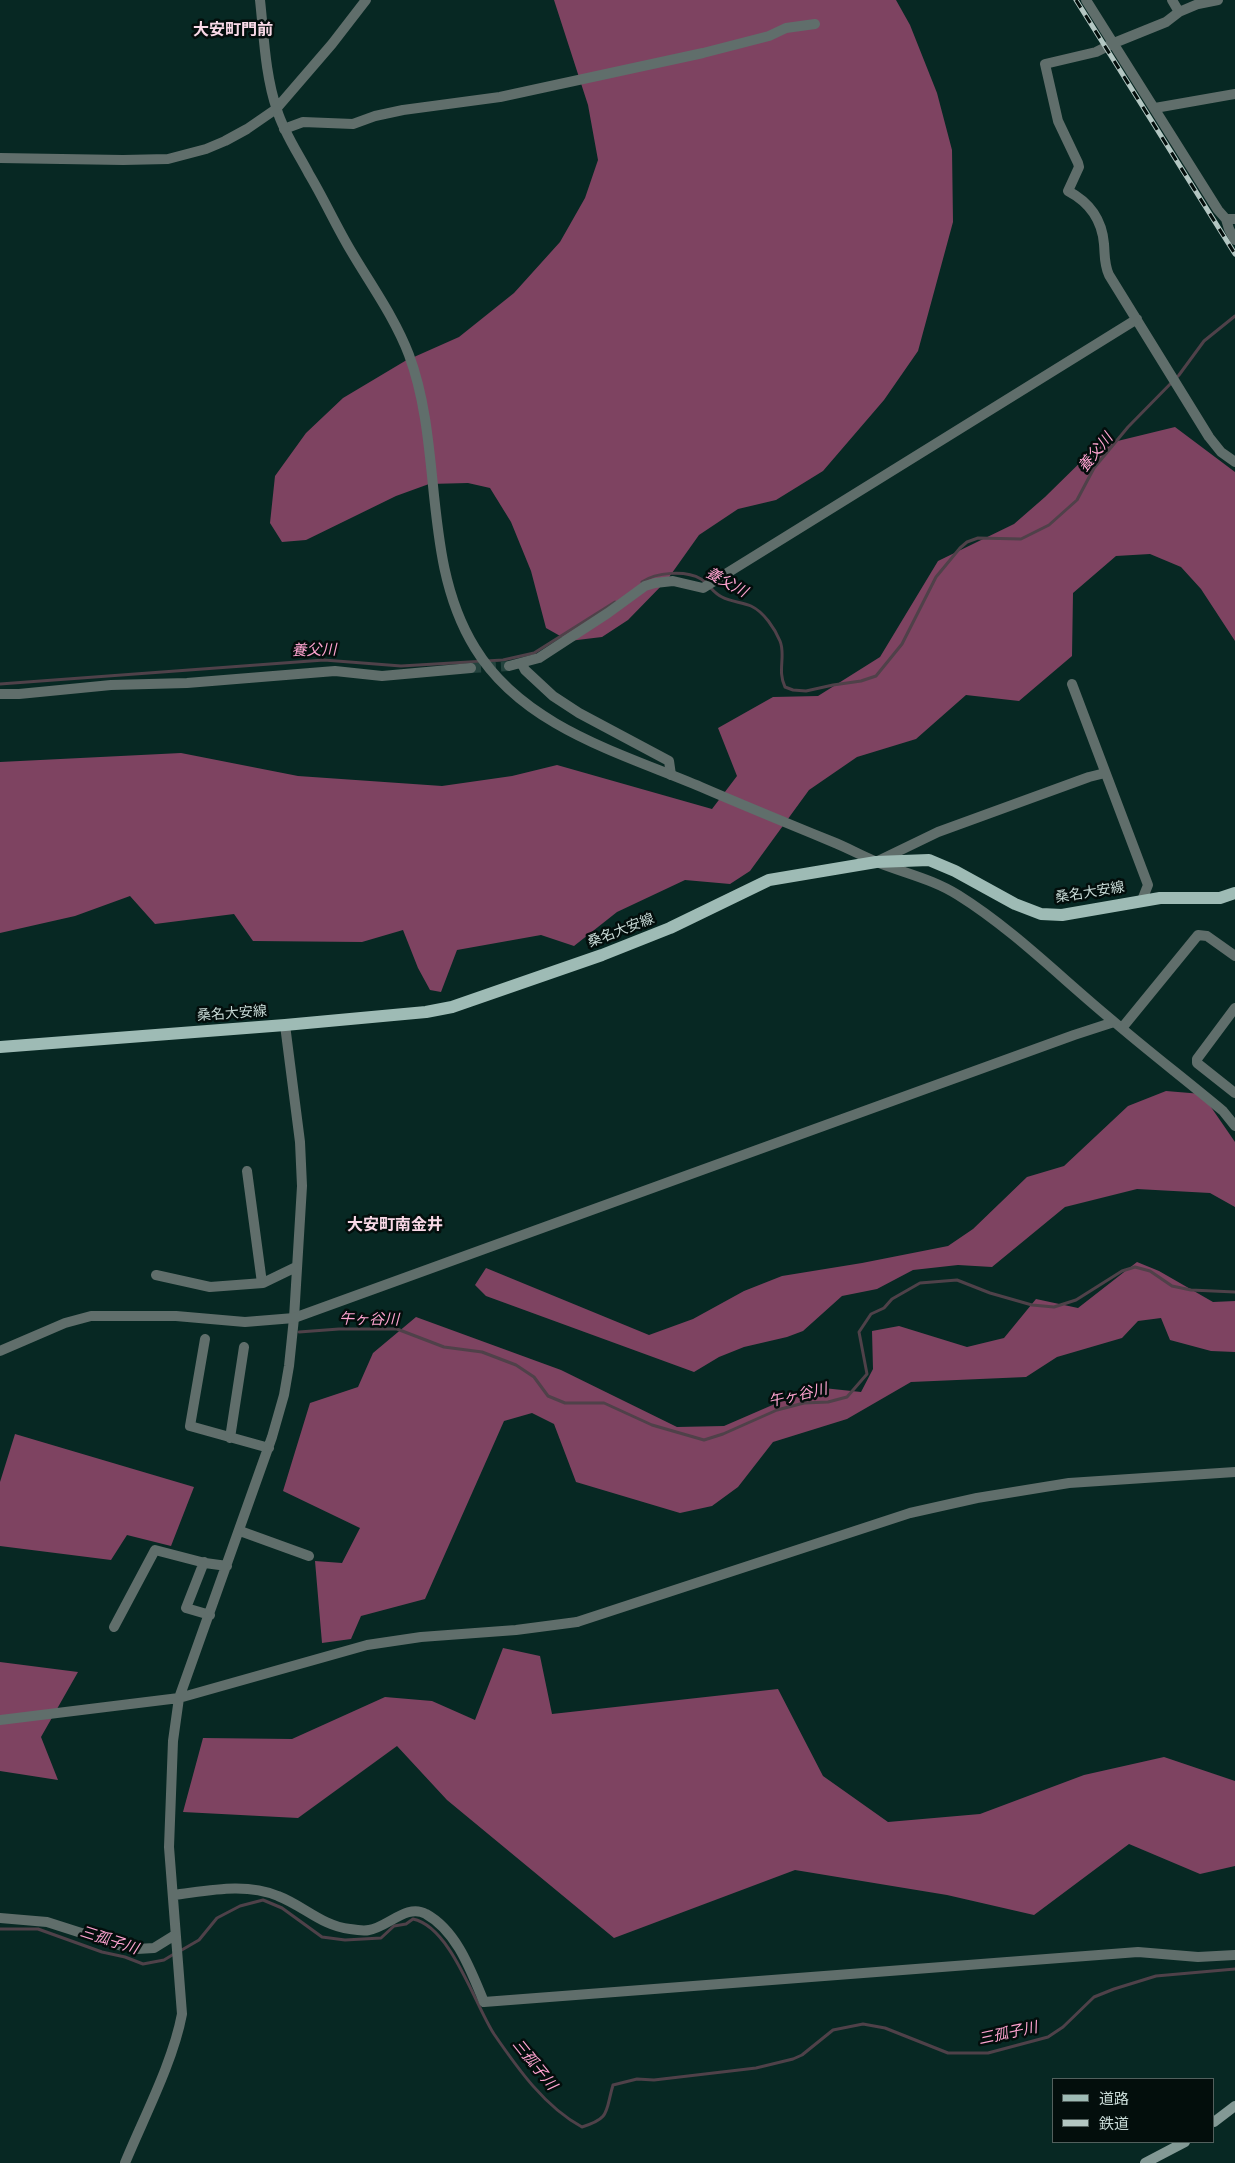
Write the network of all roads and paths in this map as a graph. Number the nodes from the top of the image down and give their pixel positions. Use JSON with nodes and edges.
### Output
{"nodes":[{"id":1,"x":260,"y":0,"type":"edge"},
{"id":2,"x":366,"y":0,"type":"edge"},
{"id":3,"x":1086,"y":0,"type":"edge"},
{"id":4,"x":1172,"y":0,"type":"edge"},
{"id":5,"x":1218,"y":0,"type":"edge"},
{"id":6,"x":1179,"y":12,"type":"junction"},
{"id":7,"x":815,"y":24,"type":"dead end"},
{"id":8,"x":1114,"y":42,"type":"junction"},
{"id":9,"x":1235,"y":94,"type":"edge"},
{"id":10,"x":1154,"y":108,"type":"junction"},
{"id":11,"x":276,"y":109,"type":"junction"},
{"id":12,"x":284,"y":129,"type":"junction"},
{"id":13,"x":0,"y":158,"type":"edge"},
{"id":14,"x":1231,"y":219,"type":"edge"},
{"id":15,"x":1235,"y":240,"type":"edge"},
{"id":16,"x":1137,"y":319,"type":"junction"},
{"id":17,"x":1235,"y":462,"type":"edge"},
{"id":18,"x":522,"y":664,"type":"junction"},
{"id":19,"x":509,"y":666,"type":"tunnel mouth"},
{"id":20,"x":471,"y":668,"type":"tunnel mouth"},
{"id":21,"x":1072,"y":684,"type":"dead end"},
{"id":22,"x":0,"y":694,"type":"edge"},
{"id":23,"x":666,"y":773,"type":"junction"},
{"id":24,"x":1105,"y":773,"type":"junction"},
{"id":25,"x":876,"y":862,"type":"junction"},
{"id":26,"x":1235,"y":893,"type":"edge"},
{"id":27,"x":1142,"y":900,"type":"junction"},
{"id":28,"x":1235,"y":956,"type":"edge"},
{"id":29,"x":1235,"y":1008,"type":"edge"},
{"id":30,"x":285,"y":1025,"type":"junction"},
{"id":31,"x":1118,"y":1025,"type":"junction"},
{"id":32,"x":0,"y":1046,"type":"edge"},
{"id":33,"x":1235,"y":1094,"type":"edge"},
{"id":34,"x":1235,"y":1126,"type":"edge"},
{"id":35,"x":247,"y":1170,"type":"dead end"},
{"id":36,"x":296,"y":1266,"type":"junction"},
{"id":37,"x":156,"y":1275,"type":"dead end"},
{"id":38,"x":262,"y":1283,"type":"junction"},
{"id":39,"x":294,"y":1318,"type":"junction"},
{"id":40,"x":205,"y":1340,"type":"dead end"},
{"id":41,"x":244,"y":1346,"type":"dead end"},
{"id":42,"x":0,"y":1350,"type":"edge"},
{"id":43,"x":230,"y":1438,"type":"junction"},
{"id":44,"x":269,"y":1448,"type":"junction"},
{"id":45,"x":1235,"y":1472,"type":"edge"},
{"id":46,"x":240,"y":1531,"type":"junction"},
{"id":47,"x":309,"y":1556,"type":"dead end"},
{"id":48,"x":204,"y":1562,"type":"junction"},
{"id":49,"x":227,"y":1566,"type":"junction"},
{"id":50,"x":210,"y":1615,"type":"junction"},
{"id":51,"x":114,"y":1627,"type":"dead end"},
{"id":52,"x":179,"y":1698,"type":"junction"},
{"id":53,"x":0,"y":1720,"type":"edge"},
{"id":54,"x":172,"y":1895,"type":"junction"},
{"id":55,"x":0,"y":1918,"type":"edge"},
{"id":56,"x":176,"y":1939,"type":"junction"},
{"id":57,"x":1235,"y":1955,"type":"edge"},
{"id":58,"x":1235,"y":2106,"type":"edge"},
{"id":59,"x":1215,"y":2121,"type":"edge"},
{"id":60,"x":1183,"y":2143,"type":"edge"},
{"id":61,"x":125,"y":2163,"type":"edge"},
{"id":62,"x":1145,"y":2163,"type":"edge"}],
"edges":[{"from":1,"to":11,"type":"street"},
{"from":2,"to":11,"type":"street"},
{"from":3,"to":8,"type":"street"},
{"from":4,"to":6,"type":"street"},
{"from":5,"to":6,"type":"street"},
{"from":6,"to":8,"type":"street"},
{"from":7,"to":12,"type":"street"},
{"from":8,"to":10,"type":"street"},
{"from":8,"to":16,"type":"street"},
{"from":9,"to":10,"type":"street"},
{"from":10,"to":14,"type":"street"},
{"from":11,"to":12,"type":"street"},
{"from":11,"to":13,"type":"street"},
{"from":12,"to":23,"type":"street"},
{"from":14,"to":15,"type":"street"},
{"from":16,"to":17,"type":"street"},
{"from":16,"to":18,"type":"street"},
{"from":18,"to":19,"type":"street"},
{"from":18,"to":23,"type":"street"},
{"from":20,"to":22,"type":"street"},
{"from":21,"to":24,"type":"street"},
{"from":23,"to":25,"type":"street"},
{"from":24,"to":25,"type":"street"},
{"from":24,"to":27,"type":"street"},
{"from":25,"to":27,"type":"main road","name":"桑名大安線"},
{"from":25,"to":30,"type":"main road","name":"桑名大安線"},
{"from":25,"to":31,"type":"street"},
{"from":26,"to":27,"type":"main road","name":"桑名大安線"},
{"from":28,"to":31,"type":"street"},
{"from":29,"to":33,"type":"street"},
{"from":30,"to":32,"type":"main road","name":"桑名大安線"},
{"from":30,"to":36,"type":"street"},
{"from":31,"to":34,"type":"street"},
{"from":31,"to":39,"type":"street"},
{"from":35,"to":38,"type":"street"},
{"from":36,"to":38,"type":"street"},
{"from":36,"to":39,"type":"street"},
{"from":37,"to":38,"type":"street"},
{"from":39,"to":42,"type":"street"},
{"from":39,"to":44,"type":"street"},
{"from":40,"to":43,"type":"street"},
{"from":41,"to":43,"type":"street"},
{"from":43,"to":44,"type":"street"},
{"from":44,"to":46,"type":"street"},
{"from":45,"to":52,"type":"street"},
{"from":46,"to":47,"type":"street"},
{"from":46,"to":49,"type":"street"},
{"from":48,"to":49,"type":"street"},
{"from":48,"to":50,"type":"street"},
{"from":48,"to":51,"type":"street"},
{"from":49,"to":50,"type":"street"},
{"from":50,"to":52,"type":"street"},
{"from":52,"to":53,"type":"street"},
{"from":52,"to":54,"type":"street"},
{"from":54,"to":56,"type":"street"},
{"from":54,"to":57,"type":"street"},
{"from":55,"to":56,"type":"street"},
{"from":56,"to":61,"type":"street"},
{"from":58,"to":59,"type":"main road"},
{"from":60,"to":62,"type":"main road"}]}
